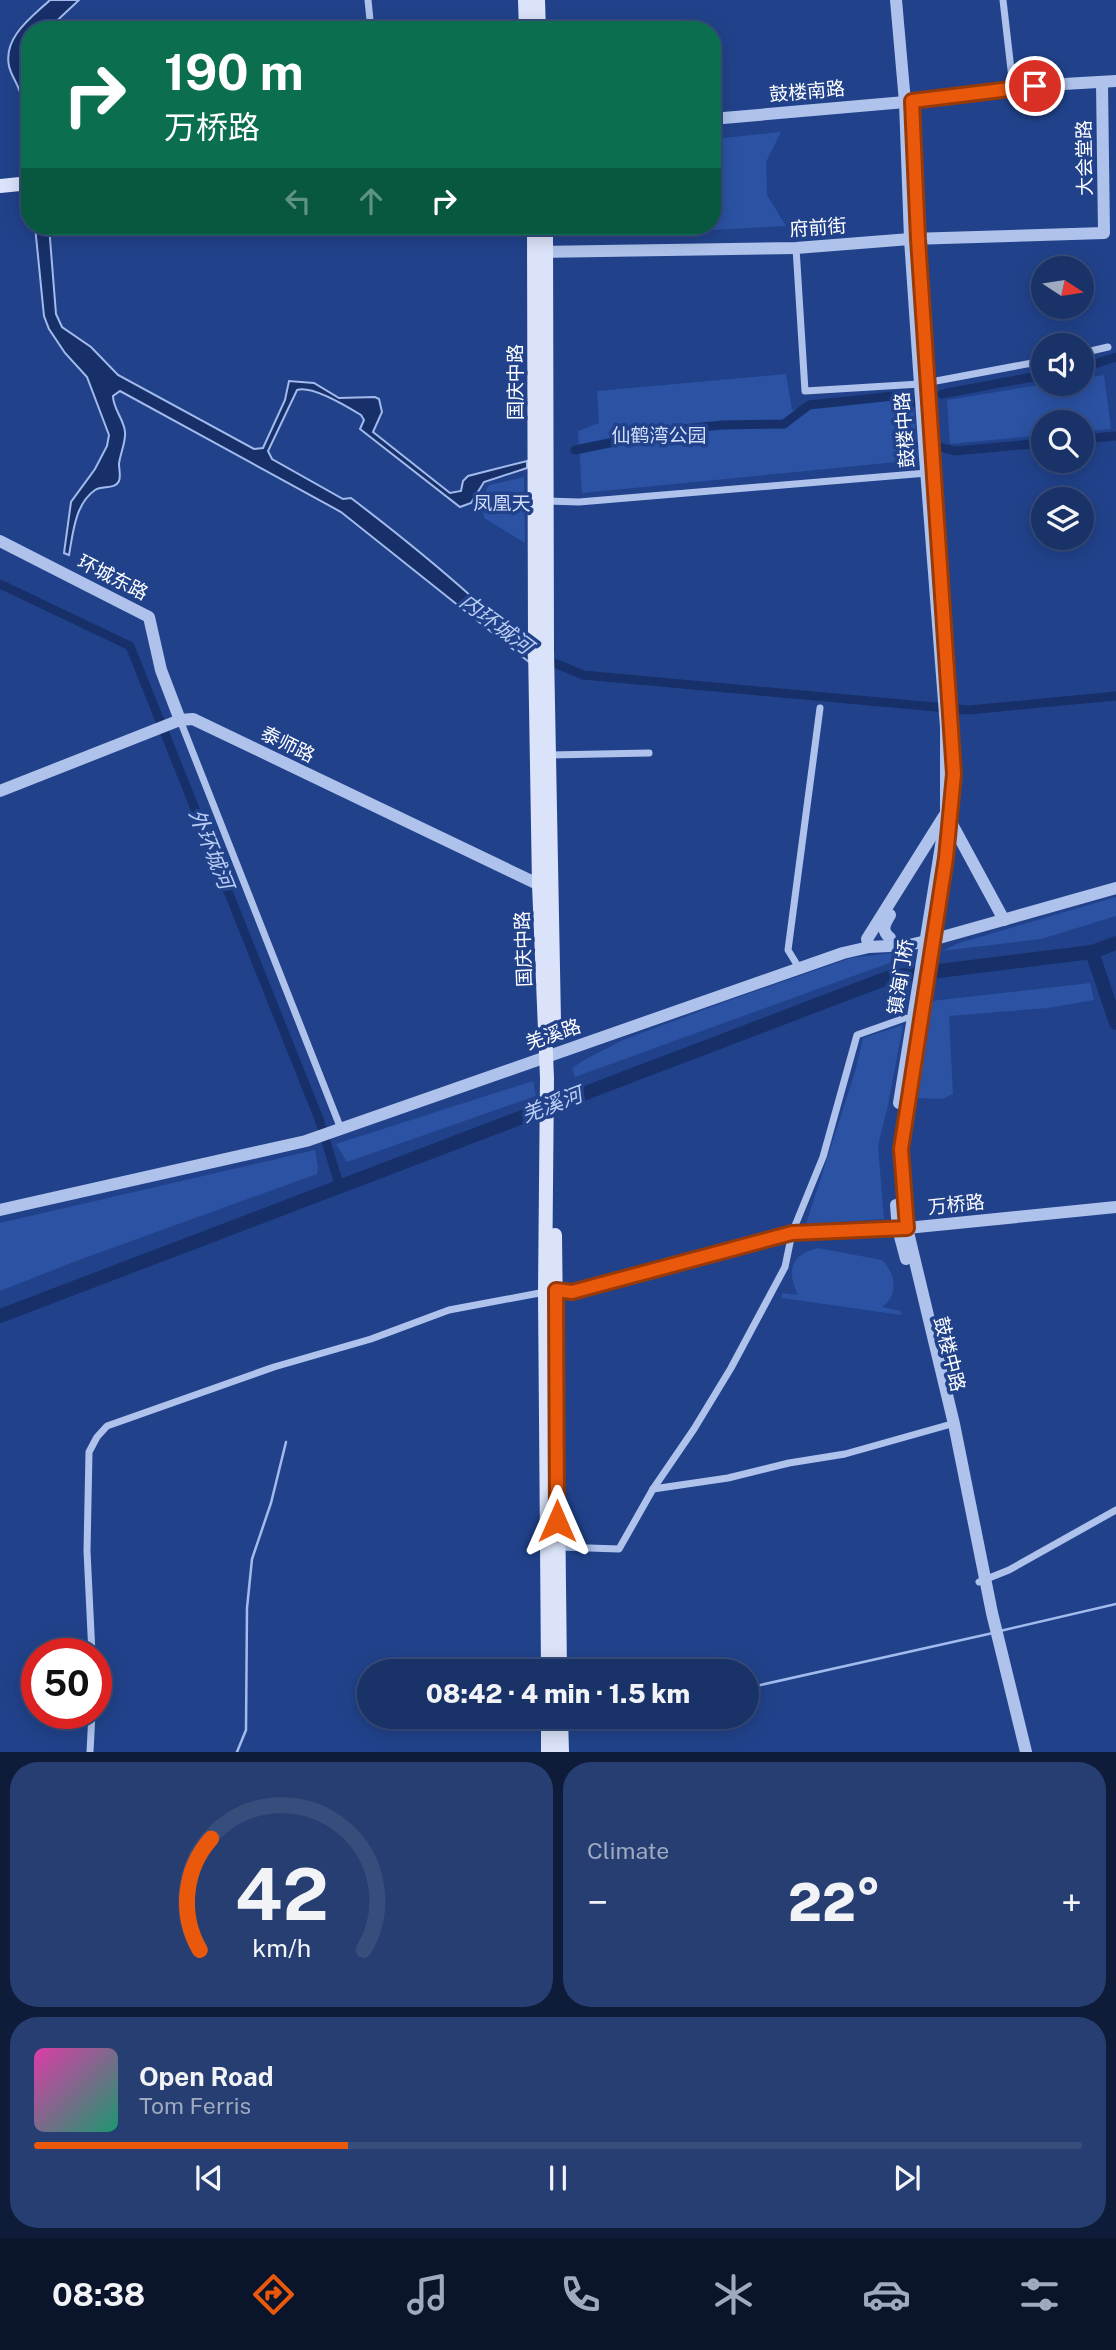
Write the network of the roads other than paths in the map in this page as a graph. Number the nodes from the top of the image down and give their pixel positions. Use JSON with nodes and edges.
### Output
{"nodes":[{"id":1,"x":368,"y":0,"type":"edge"},
{"id":2,"x":525,"y":0,"type":"edge"},
{"id":3,"x":538,"y":0,"type":"edge"},
{"id":4,"x":896,"y":0,"type":"edge"},
{"id":5,"x":1003,"y":0,"type":"edge"},
{"id":6,"x":370,"y":21,"type":"edge"},
{"id":7,"x":526,"y":21,"type":"edge"},
{"id":8,"x":539,"y":21,"type":"edge"},
{"id":9,"x":1116,"y":81,"type":"edge"},
{"id":10,"x":1102,"y":83,"type":"junction"},
{"id":11,"x":1013,"y":87,"type":"junction"},
{"id":12,"x":909,"y":101,"type":"junction"},
{"id":13,"x":721,"y":118,"type":"edge"},
{"id":14,"x":0,"y":186,"type":"edge"},
{"id":15,"x":21,"y":188,"type":"edge"},
{"id":16,"x":21,"y":190,"type":"edge"},
{"id":17,"x":0,"y":196,"type":"edge"},
{"id":18,"x":1104,"y":233,"type":"joint"},
{"id":19,"x":536,"y":235,"type":"edge"},
{"id":20,"x":544,"y":235,"type":"edge"},
{"id":21,"x":914,"y":239,"type":"junction"},
{"id":22,"x":796,"y":248,"type":"junction"},
{"id":23,"x":541,"y":252,"type":"junction"},
{"id":24,"x":1108,"y":347,"type":"dead end"},
{"id":25,"x":1094,"y":350,"type":"edge"},
{"id":26,"x":1031,"y":362,"type":"edge"},
{"id":27,"x":924,"y":383,"type":"junction"},
{"id":28,"x":927,"y":473,"type":"junction"},
{"id":29,"x":546,"y":501,"type":"junction"},
{"id":30,"x":0,"y":541,"type":"edge"},
{"id":31,"x":541,"y":649,"type":"junction"},
{"id":32,"x":542,"y":672,"type":"junction"},
{"id":33,"x":820,"y":708,"type":"dead end"},
{"id":34,"x":947,"y":710,"type":"junction"},
{"id":35,"x":176,"y":722,"type":"junction"},
{"id":36,"x":649,"y":754,"type":"dead end"},
{"id":37,"x":550,"y":755,"type":"junction"},
{"id":38,"x":0,"y":791,"type":"edge"},
{"id":39,"x":949,"y":817,"type":"junction"},
{"id":40,"x":943,"y":853,"type":"junction"},
{"id":41,"x":1116,"y":879,"type":"edge"},
{"id":42,"x":546,"y":888,"type":"junction"},
{"id":43,"x":1116,"y":888,"type":"edge"},
{"id":44,"x":998,"y":917,"type":"junction"},
{"id":45,"x":890,"y":938,"type":"junction"},
{"id":46,"x":868,"y":943,"type":"junction"},
{"id":47,"x":797,"y":965,"type":"junction"},
{"id":48,"x":905,"y":1018,"type":"dead end"},
{"id":49,"x":550,"y":1051,"type":"junction"},
{"id":50,"x":903,"y":1102,"type":"joint"},
{"id":51,"x":341,"y":1129,"type":"junction"},
{"id":52,"x":1116,"y":1207,"type":"edge"},
{"id":53,"x":0,"y":1210,"type":"edge"},
{"id":54,"x":902,"y":1228,"type":"junction"},
{"id":55,"x":792,"y":1233,"type":"junction"},
{"id":56,"x":550,"y":1291,"type":"junction"},
{"id":57,"x":948,"y":1425,"type":"junction"},
{"id":58,"x":653,"y":1489,"type":"junction"},
{"id":59,"x":1116,"y":1510,"type":"edge"},
{"id":60,"x":557,"y":1547,"type":"junction"},
{"id":61,"x":982,"y":1581,"type":"junction"},
{"id":62,"x":91,"y":1638,"type":"edge"},
{"id":63,"x":548,"y":1659,"type":"edge"},
{"id":64,"x":560,"y":1659,"type":"edge"},
{"id":65,"x":1010,"y":1691,"type":"junction"},
{"id":66,"x":91,"y":1729,"type":"edge"},
{"id":67,"x":548,"y":1729,"type":"edge"},
{"id":68,"x":561,"y":1729,"type":"edge"},
{"id":69,"x":90,"y":1752,"type":"edge"},
{"id":70,"x":548,"y":1752,"type":"edge"},
{"id":71,"x":562,"y":1752,"type":"edge"},
{"id":72,"x":1020,"y":1752,"type":"edge"},
{"id":73,"x":1026,"y":1752,"type":"edge"}],
"edges":[{"from":1,"to":6,"type":"street"},
{"from":2,"to":7,"type":"main road"},
{"from":3,"to":8,"type":"main road"},
{"from":4,"to":12,"type":"street","name":"鼓楼中路"},
{"from":5,"to":11,"type":"street"},
{"from":9,"to":10,"type":"street","name":"鼓楼南路"},
{"from":10,"to":11,"type":"street","name":"鼓楼南路"},
{"from":10,"to":18,"type":"street","name":"大会堂路"},
{"from":11,"to":12,"type":"street","name":"鼓楼南路"},
{"from":12,"to":13,"type":"street","name":"鼓楼南路"},
{"from":12,"to":21,"type":"street","name":"鼓楼中路"},
{"from":14,"to":15,"type":"main road"},
{"from":16,"to":17,"type":"main road"},
{"from":18,"to":21,"type":"street","name":"府前街"},
{"from":19,"to":23,"type":"main road","name":"国庆中路"},
{"from":20,"to":23,"type":"main road","name":"国庆中路"},
{"from":21,"to":22,"type":"street","name":"府前街"},
{"from":21,"to":27,"type":"street","name":"鼓楼中路"},
{"from":22,"to":23,"type":"street","name":"府前街"},
{"from":22,"to":27,"type":"street"},
{"from":23,"to":29,"type":"main road","name":"国庆中路"},
{"from":23,"to":31,"type":"main road","name":"国庆中路"},
{"from":24,"to":25,"type":"street"},
{"from":26,"to":27,"type":"street"},
{"from":27,"to":28,"type":"street","name":"鼓楼中路"},
{"from":27,"to":34,"type":"street"},
{"from":28,"to":29,"type":"street"},
{"from":28,"to":34,"type":"street","name":"鼓楼中路"},
{"from":29,"to":31,"type":"main road","name":"国庆中路"},
{"from":30,"to":35,"type":"street","name":"环城东路"},
{"from":31,"to":32,"type":"main road","name":"国庆中路"},
{"from":32,"to":37,"type":"main road","name":"国庆中路"},
{"from":32,"to":42,"type":"main road","name":"国庆中路"},
{"from":33,"to":47,"type":"street"},
{"from":34,"to":39,"type":"street","name":"镇海门桥"},
{"from":35,"to":38,"type":"street"},
{"from":35,"to":42,"type":"street","name":"泰师路"},
{"from":35,"to":51,"type":"street"},
{"from":36,"to":37,"type":"street"},
{"from":37,"to":42,"type":"main road","name":"国庆中路"},
{"from":39,"to":40,"type":"street","name":"镇海门桥"},
{"from":39,"to":44,"type":"street"},
{"from":39,"to":46,"type":"street"},
{"from":40,"to":44,"type":"street"},
{"from":40,"to":45,"type":"street"},
{"from":40,"to":50,"type":"street","name":"镇海门桥","bridge":true},
{"from":41,"to":44,"type":"street","name":"羌溪路"},
{"from":42,"to":49,"type":"main road","name":"国庆中路"},
{"from":43,"to":44,"type":"street","name":"羌溪路"},
{"from":44,"to":45,"type":"street","name":"羌溪路"},
{"from":44,"to":46,"type":"street","name":"羌溪路"},
{"from":45,"to":46,"type":"street","name":"羌溪路"},
{"from":46,"to":47,"type":"street","name":"羌溪路"},
{"from":47,"to":49,"type":"street","name":"羌溪路"},
{"from":48,"to":55,"type":"street"},
{"from":49,"to":51,"type":"street","name":"羌溪路"},
{"from":49,"to":56,"type":"main road","name":"国庆中路"},
{"from":50,"to":54,"type":"street","name":"鼓楼中路"},
{"from":51,"to":53,"type":"street","name":"羌溪路"},
{"from":52,"to":54,"type":"street","name":"万桥路"},
{"from":54,"to":55,"type":"street","name":"万桥路"},
{"from":54,"to":57,"type":"street","name":"鼓楼中路"},
{"from":54,"to":61,"type":"street"},
{"from":55,"to":56,"type":"street","name":"万桥路"},
{"from":55,"to":58,"type":"street"},
{"from":56,"to":60,"type":"main road"},
{"from":56,"to":62,"type":"street"},
{"from":56,"to":63,"type":"main road"},
{"from":57,"to":58,"type":"street"},
{"from":57,"to":61,"type":"street","name":"鼓楼中路"},
{"from":58,"to":60,"type":"street"},
{"from":59,"to":61,"type":"street"},
{"from":60,"to":64,"type":"main road"},
{"from":61,"to":65,"type":"street","name":"鼓楼中路"},
{"from":65,"to":72,"type":"street"},
{"from":65,"to":73,"type":"street"},
{"from":66,"to":69,"type":"street"},
{"from":67,"to":70,"type":"main road"},
{"from":68,"to":71,"type":"main road"}]}
